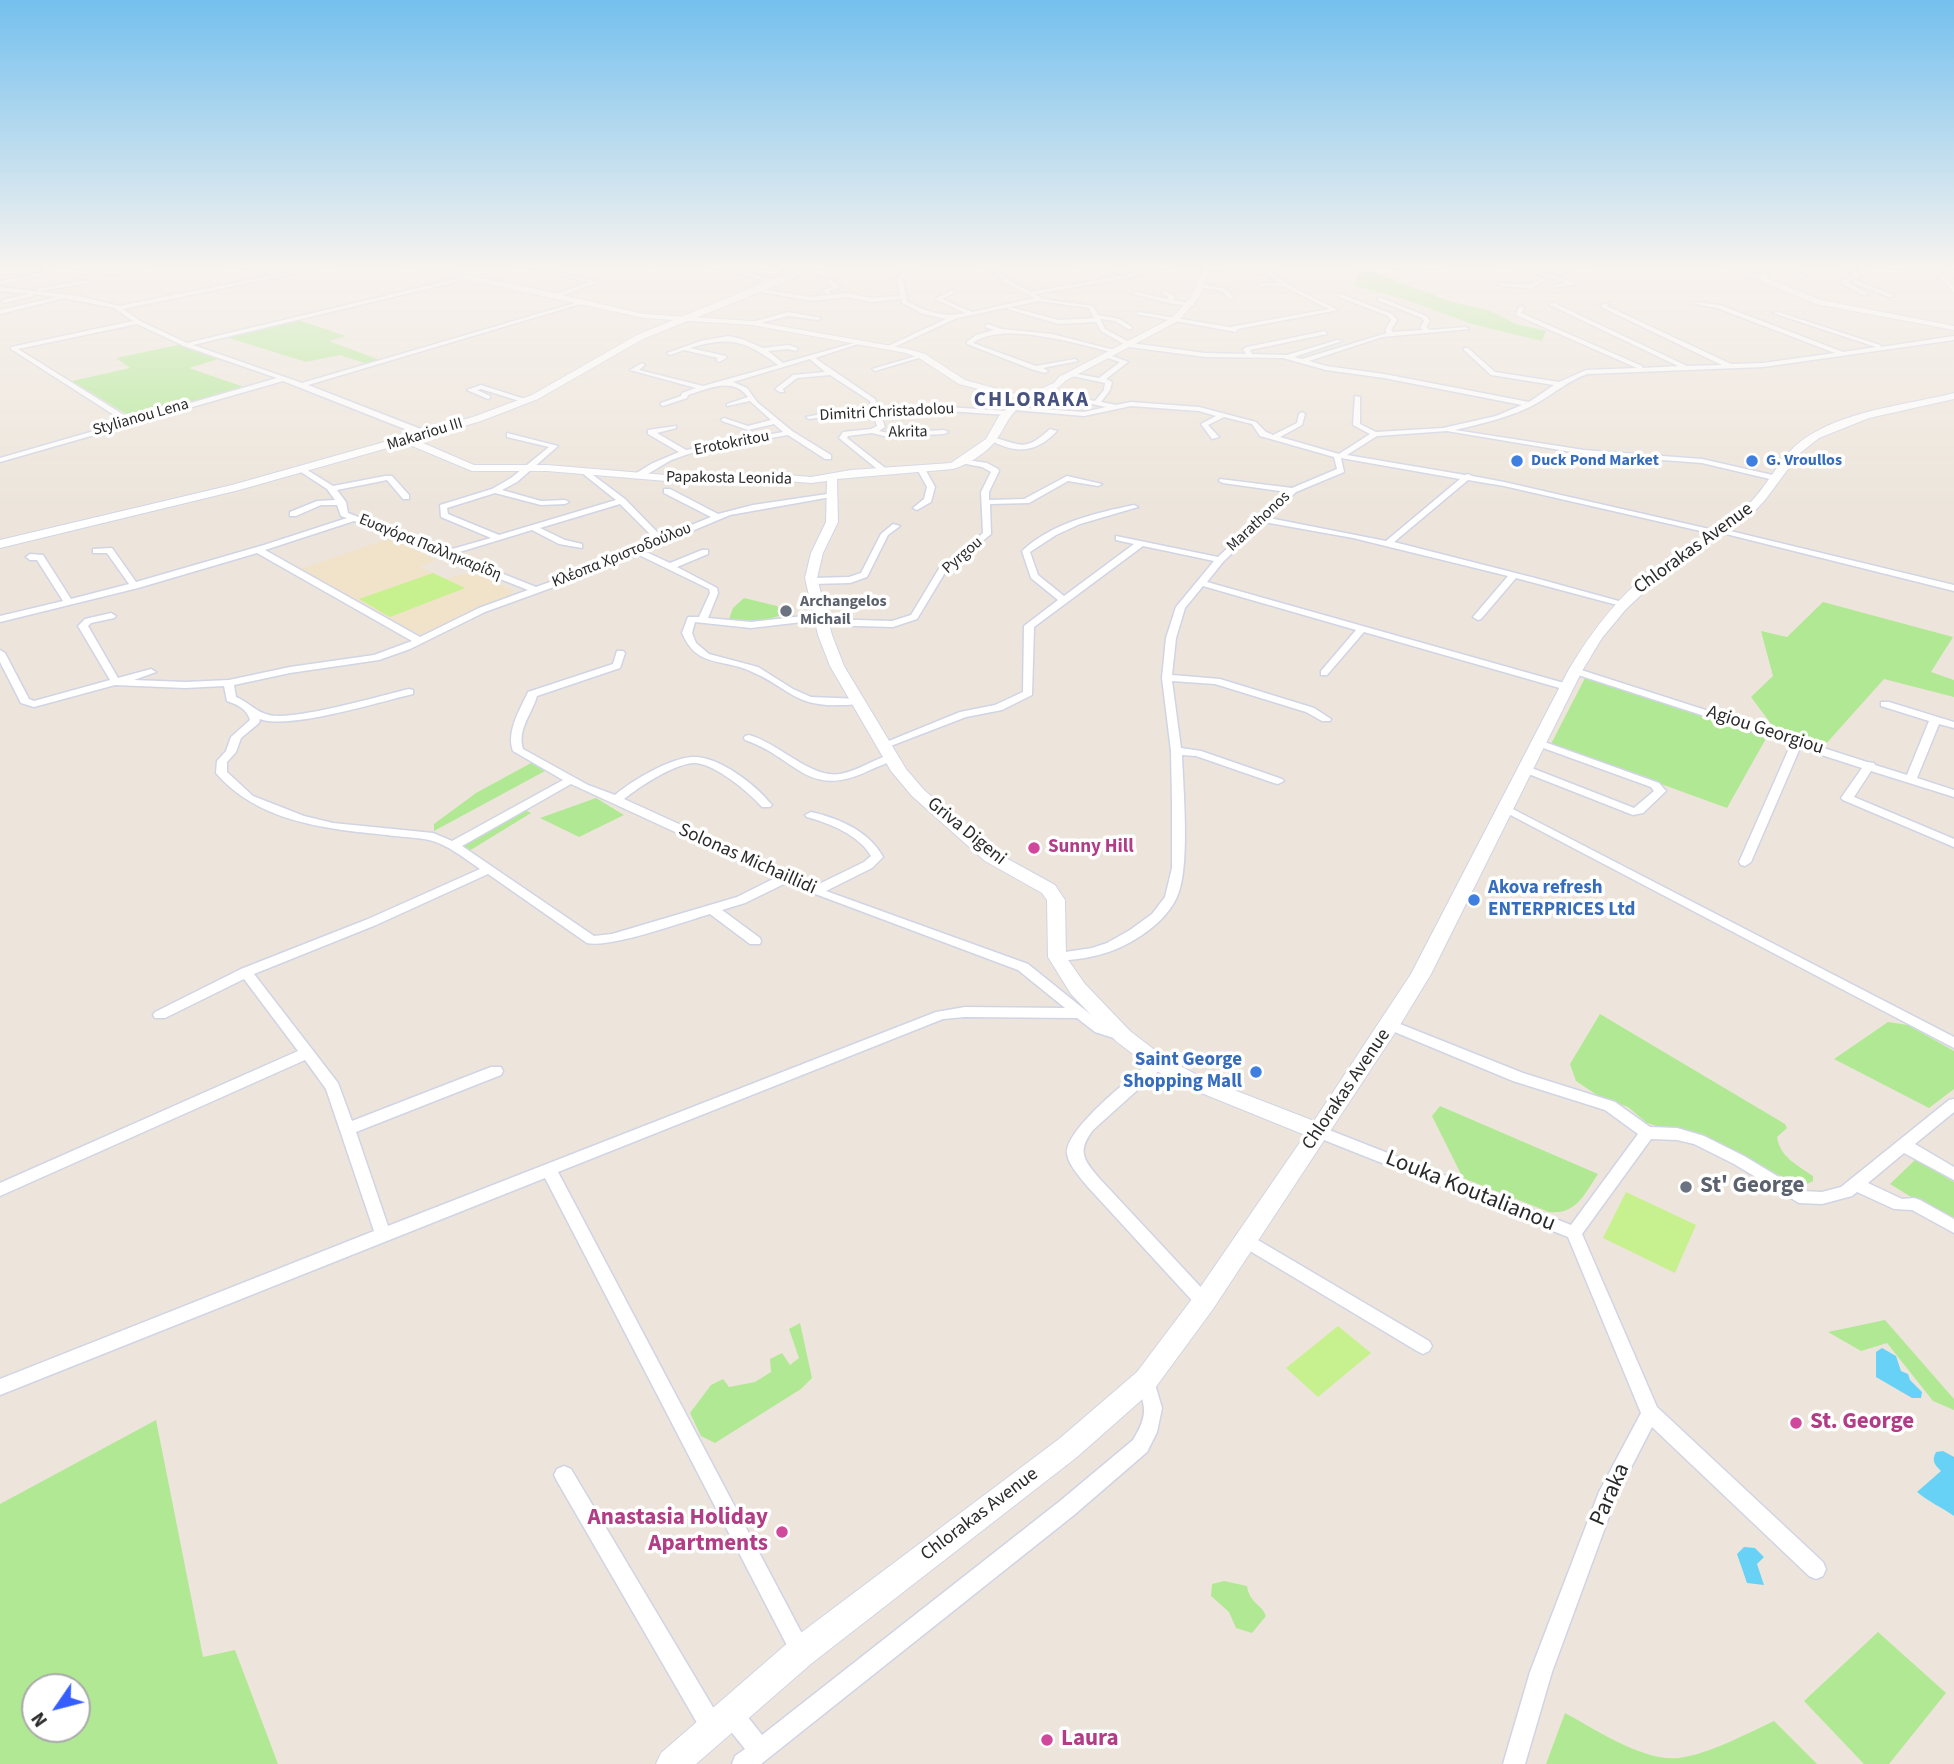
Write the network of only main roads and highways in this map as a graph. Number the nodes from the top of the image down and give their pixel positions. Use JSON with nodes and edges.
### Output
{"nodes":[{"id":1,"x":623,"y":345,"type":"edge"},
{"id":2,"x":1128,"y":345,"type":"edge"},
{"id":3,"x":1954,"y":396,"type":"edge"},
{"id":4,"x":408,"y":440,"type":"junction"},
{"id":5,"x":832,"y":478,"type":"junction"},
{"id":6,"x":1,"y":543,"type":"edge"},
{"id":7,"x":1319,"y":1132,"type":"junction"},
{"id":8,"x":672,"y":1764,"type":"edge"}],
"edges":[{"from":1,"to":4,"type":"main road","name":"Makariou III"},
{"from":2,"to":5,"type":"main road","name":"Papakosta Leonida"},
{"from":3,"to":7,"type":"main road","name":"Chlorakas Avenue"},
{"from":4,"to":5,"type":"main road","name":"Papakosta Leonida"},
{"from":4,"to":6,"type":"main road","name":"Makariou III"},
{"from":5,"to":7,"type":"main road","name":"Griva Digeni"},
{"from":7,"to":8,"type":"main road","name":"Chlorakas Avenue"}]}
